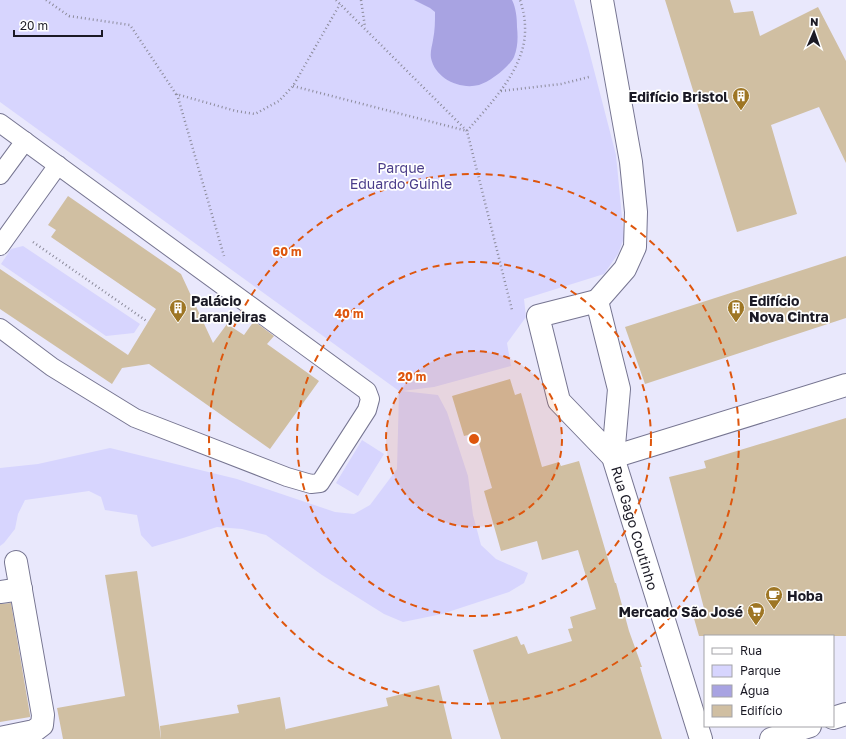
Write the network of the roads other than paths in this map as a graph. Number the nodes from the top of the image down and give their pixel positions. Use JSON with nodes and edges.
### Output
{"nodes":[{"id":1,"x":602,"y":0,"type":"edge"},
{"id":2,"x":0,"y":123,"type":"edge"},
{"id":3,"x":25,"y":141,"type":"junction"},
{"id":4,"x":58,"y":166,"type":"junction"},
{"id":5,"x":0,"y":175,"type":"edge"},
{"id":6,"x":0,"y":246,"type":"edge"},
{"id":7,"x":597,"y":301,"type":"junction"},
{"id":8,"x":0,"y":328,"type":"edge"},
{"id":9,"x":846,"y":385,"type":"edge"},
{"id":10,"x":613,"y":457,"type":"junction"},
{"id":11,"x":16,"y":562,"type":"dead end"},
{"id":12,"x":21,"y":588,"type":"junction"},
{"id":13,"x":0,"y":592,"type":"edge"},
{"id":14,"x":846,"y":714,"type":"edge"},
{"id":15,"x":834,"y":718,"type":"edge"},
{"id":16,"x":807,"y":727,"type":"edge"},
{"id":17,"x":0,"y":738,"type":"edge"},
{"id":18,"x":701,"y":739,"type":"edge"},
{"id":19,"x":771,"y":739,"type":"edge"}],
"edges":[{"from":1,"to":7,"type":"street"},
{"from":2,"to":3,"type":"lane"},
{"from":3,"to":4,"type":"lane"},
{"from":3,"to":5,"type":"lane"},
{"from":4,"to":6,"type":"lane"},
{"from":4,"to":8,"type":"lane"},
{"from":7,"to":10,"type":"street"},
{"from":7,"to":10,"type":"street"},
{"from":9,"to":10,"type":"street","name":"Rua Gago Coutinho"},
{"from":10,"to":18,"type":"street","name":"Rua Gago Coutinho"},
{"from":11,"to":12,"type":"street"},
{"from":12,"to":13,"type":"street"},
{"from":12,"to":17,"type":"street"},
{"from":14,"to":15,"type":"street"},
{"from":16,"to":19,"type":"street"}]}
